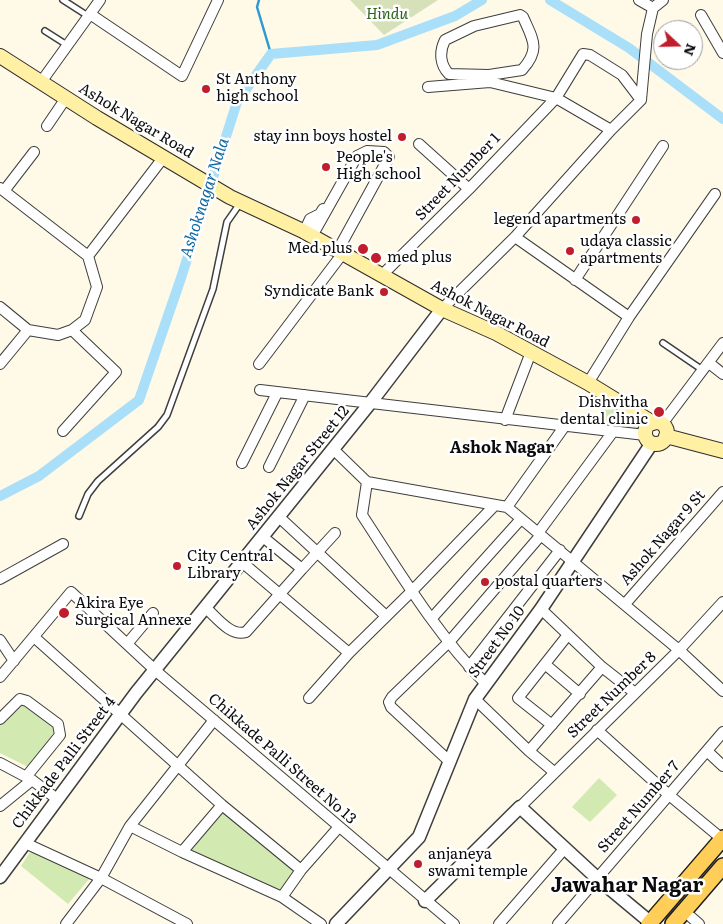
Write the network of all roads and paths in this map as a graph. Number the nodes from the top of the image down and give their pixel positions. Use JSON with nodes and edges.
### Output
{"nodes":[{"id":1,"x":63,"y":0,"type":"edge"},
{"id":2,"x":100,"y":0,"type":"edge"},
{"id":3,"x":218,"y":0,"type":"edge"},
{"id":4,"x":639,"y":0,"type":"edge"},
{"id":5,"x":663,"y":0,"type":"edge"},
{"id":6,"x":653,"y":8,"type":"junction"},
{"id":7,"x":89,"y":15,"type":"junction"},
{"id":8,"x":701,"y":15,"type":"dead end"},
{"id":9,"x":45,"y":31,"type":"dead end"},
{"id":10,"x":68,"y":46,"type":"junction"},
{"id":11,"x":723,"y":52,"type":"edge"},
{"id":12,"x":0,"y":56,"type":"edge"},
{"id":13,"x":522,"y":70,"type":"junction"},
{"id":14,"x":490,"y":79,"type":"junction"},
{"id":15,"x":42,"y":82,"type":"junction"},
{"id":16,"x":428,"y":87,"type":"dead end"},
{"id":17,"x":515,"y":88,"type":"junction"},
{"id":18,"x":641,"y":95,"type":"junction"},
{"id":19,"x":66,"y":98,"type":"junction"},
{"id":20,"x":556,"y":98,"type":"junction"},
{"id":21,"x":46,"y":126,"type":"dead end"},
{"id":22,"x":610,"y":130,"type":"junction"},
{"id":23,"x":419,"y":144,"type":"dead end"},
{"id":24,"x":663,"y":146,"type":"dead end"},
{"id":25,"x":34,"y":152,"type":"dead end"},
{"id":26,"x":352,"y":154,"type":"dead end"},
{"id":27,"x":163,"y":158,"type":"junction"},
{"id":28,"x":1,"y":189,"type":"edge"},
{"id":29,"x":469,"y":189,"type":"junction"},
{"id":30,"x":714,"y":194,"type":"dead end"},
{"id":31,"x":236,"y":199,"type":"junction"},
{"id":32,"x":308,"y":234,"type":"junction"},
{"id":33,"x":515,"y":236,"type":"junction"},
{"id":34,"x":340,"y":252,"type":"junction"},
{"id":35,"x":88,"y":256,"type":"junction"},
{"id":36,"x":381,"y":276,"type":"junction"},
{"id":37,"x":575,"y":280,"type":"junction"},
{"id":38,"x":442,"y":309,"type":"junction"},
{"id":39,"x":1,"y":310,"type":"edge"},
{"id":40,"x":628,"y":317,"type":"junction"},
{"id":41,"x":28,"y":330,"type":"junction"},
{"id":42,"x":72,"y":330,"type":"junction"},
{"id":43,"x":663,"y":343,"type":"dead end"},
{"id":44,"x":723,"y":343,"type":"edge"},
{"id":45,"x":531,"y":352,"type":"junction"},
{"id":46,"x":0,"y":364,"type":"edge"},
{"id":47,"x":259,"y":364,"type":"dead end"},
{"id":48,"x":706,"y":367,"type":"junction"},
{"id":49,"x":723,"y":374,"type":"edge"},
{"id":50,"x":588,"y":383,"type":"junction"},
{"id":51,"x":260,"y":390,"type":"dead end"},
{"id":52,"x":277,"y":393,"type":"junction"},
{"id":53,"x":305,"y":395,"type":"junction"},
{"id":54,"x":371,"y":402,"type":"junction"},
{"id":55,"x":505,"y":420,"type":"junction"},
{"id":56,"x":564,"y":427,"type":"junction"},
{"id":57,"x":660,"y":428,"type":"junction"},
{"id":58,"x":63,"y":431,"type":"dead end"},
{"id":59,"x":612,"y":433,"type":"junction"},
{"id":60,"x":649,"y":439,"type":"junction"},
{"id":61,"x":333,"y":449,"type":"junction"},
{"id":62,"x":723,"y":451,"type":"edge"},
{"id":63,"x":242,"y":463,"type":"dead end"},
{"id":64,"x":269,"y":467,"type":"dead end"},
{"id":65,"x":367,"y":482,"type":"junction"},
{"id":66,"x":723,"y":492,"type":"edge"},
{"id":67,"x":495,"y":505,"type":"junction"},
{"id":68,"x":507,"y":507,"type":"junction"},
{"id":69,"x":79,"y":516,"type":"dead end"},
{"id":70,"x":279,"y":517,"type":"junction"},
{"id":71,"x":522,"y":519,"type":"junction"},
{"id":72,"x":335,"y":533,"type":"dead end"},
{"id":73,"x":540,"y":534,"type":"junction"},
{"id":74,"x":263,"y":537,"type":"junction"},
{"id":75,"x":63,"y":544,"type":"dead end"},
{"id":76,"x":560,"y":550,"type":"junction"},
{"id":77,"x":317,"y":552,"type":"junction"},
{"id":78,"x":572,"y":561,"type":"junction"},
{"id":79,"x":242,"y":563,"type":"junction"},
{"id":80,"x":302,"y":569,"type":"junction"},
{"id":81,"x":0,"y":579,"type":"edge"},
{"id":82,"x":412,"y":591,"type":"junction"},
{"id":83,"x":278,"y":593,"type":"junction"},
{"id":84,"x":723,"y":602,"type":"edge"},
{"id":85,"x":625,"y":604,"type":"junction"},
{"id":86,"x":206,"y":608,"type":"junction"},
{"id":87,"x":540,"y":609,"type":"junction"},
{"id":88,"x":153,"y":613,"type":"dead end"},
{"id":89,"x":386,"y":616,"type":"junction"},
{"id":90,"x":432,"y":618,"type":"junction"},
{"id":91,"x":567,"y":636,"type":"junction"},
{"id":92,"x":34,"y":637,"type":"junction"},
{"id":93,"x":0,"y":640,"type":"edge"},
{"id":94,"x":450,"y":641,"type":"junction"},
{"id":95,"x":127,"y":644,"type":"junction"},
{"id":96,"x":679,"y":650,"type":"junction"},
{"id":97,"x":349,"y":652,"type":"junction"},
{"id":98,"x":14,"y":661,"type":"junction"},
{"id":99,"x":546,"y":665,"type":"junction"},
{"id":100,"x":469,"y":667,"type":"junction"},
{"id":101,"x":602,"y":667,"type":"junction"},
{"id":102,"x":156,"y":671,"type":"junction"},
{"id":103,"x":0,"y":677,"type":"edge"},
{"id":104,"x":486,"y":684,"type":"junction"},
{"id":105,"x":723,"y":692,"type":"edge"},
{"id":106,"x":635,"y":693,"type":"junction"},
{"id":107,"x":580,"y":694,"type":"junction"},
{"id":108,"x":309,"y":698,"type":"dead end"},
{"id":109,"x":475,"y":699,"type":"junction"},
{"id":110,"x":120,"y":716,"type":"junction"},
{"id":111,"x":0,"y":719,"type":"edge"},
{"id":112,"x":214,"y":720,"type":"junction"},
{"id":113,"x":552,"y":725,"type":"junction"},
{"id":114,"x":598,"y":730,"type":"junction"},
{"id":115,"x":723,"y":732,"type":"edge"},
{"id":116,"x":529,"y":751,"type":"junction"},
{"id":117,"x":707,"y":751,"type":"junction"},
{"id":118,"x":449,"y":761,"type":"junction"},
{"id":119,"x":0,"y":764,"type":"edge"},
{"id":120,"x":178,"y":765,"type":"junction"},
{"id":121,"x":723,"y":766,"type":"edge"},
{"id":122,"x":554,"y":772,"type":"junction"},
{"id":123,"x":29,"y":778,"type":"junction"},
{"id":124,"x":669,"y":795,"type":"junction"},
{"id":125,"x":57,"y":799,"type":"junction"},
{"id":126,"x":222,"y":805,"type":"junction"},
{"id":127,"x":0,"y":806,"type":"edge"},
{"id":128,"x":520,"y":807,"type":"junction"},
{"id":129,"x":130,"y":826,"type":"junction"},
{"id":130,"x":338,"y":828,"type":"junction"},
{"id":131,"x":723,"y":842,"type":"edge"},
{"id":132,"x":25,"y":843,"type":"junction"},
{"id":133,"x":565,"y":848,"type":"junction"},
{"id":134,"x":182,"y":852,"type":"junction"},
{"id":135,"x":723,"y":866,"type":"edge"},
{"id":136,"x":389,"y":869,"type":"junction"},
{"id":137,"x":301,"y":870,"type":"junction"},
{"id":138,"x":0,"y":877,"type":"edge"},
{"id":139,"x":101,"y":878,"type":"junction"},
{"id":140,"x":597,"y":878,"type":"junction"},
{"id":141,"x":723,"y":879,"type":"edge"},
{"id":142,"x":282,"y":897,"type":"junction"},
{"id":143,"x":425,"y":901,"type":"junction"},
{"id":144,"x":692,"y":922,"type":"edge"},
{"id":145,"x":653,"y":923,"type":"edge"},
{"id":146,"x":66,"y":924,"type":"edge"},
{"id":147,"x":187,"y":924,"type":"edge"},
{"id":148,"x":321,"y":924,"type":"edge"},
{"id":149,"x":336,"y":924,"type":"edge"},
{"id":150,"x":454,"y":924,"type":"edge"},
{"id":151,"x":498,"y":924,"type":"edge"},
{"id":152,"x":558,"y":924,"type":"edge"},
{"id":153,"x":672,"y":924,"type":"edge"}],
"edges":[{"from":1,"to":7,"type":"lane"},
{"from":2,"to":7,"type":"street"},
{"from":3,"to":7,"type":"street"},
{"from":4,"to":6,"type":"street"},
{"from":5,"to":6,"type":"street"},
{"from":6,"to":18,"type":"street"},
{"from":7,"to":10,"type":"street"},
{"from":8,"to":11,"type":"street"},
{"from":9,"to":10,"type":"lane"},
{"from":10,"to":15,"type":"street"},
{"from":12,"to":15,"type":"main road","name":"Ashok Nagar Road"},
{"from":13,"to":14,"type":"street"},
{"from":13,"to":14,"type":"street"},
{"from":13,"to":17,"type":"street"},
{"from":14,"to":16,"type":"street"},
{"from":14,"to":17,"type":"street"},
{"from":15,"to":19,"type":"main road","name":"Ashok Nagar Road"},
{"from":17,"to":20,"type":"street"},
{"from":18,"to":20,"type":"street","name":"Street Number 1"},
{"from":18,"to":22,"type":"street"},
{"from":19,"to":21,"type":"street"},
{"from":19,"to":27,"type":"main road","name":"Ashok Nagar Road"},
{"from":20,"to":22,"type":"street"},
{"from":20,"to":29,"type":"street","name":"Street Number 1"},
{"from":22,"to":33,"type":"street"},
{"from":23,"to":29,"type":"street"},
{"from":24,"to":37,"type":"street"},
{"from":25,"to":28,"type":"street"},
{"from":26,"to":32,"type":"street"},
{"from":27,"to":31,"type":"main road","name":"Ashok Nagar Road"},
{"from":27,"to":35,"type":"street"},
{"from":28,"to":35,"type":"street"},
{"from":29,"to":36,"type":"street","name":"Street Number 1"},
{"from":30,"to":40,"type":"street"},
{"from":31,"to":32,"type":"main road","name":"Ashok Nagar Road"},
{"from":31,"to":69,"type":"lane"},
{"from":32,"to":34,"type":"main road","name":"Ashok Nagar Road"},
{"from":32,"to":34,"type":"street"},
{"from":33,"to":37,"type":"street"},
{"from":33,"to":38,"type":"street"},
{"from":34,"to":36,"type":"main road","name":"Ashok Nagar Road"},
{"from":34,"to":47,"type":"street"},
{"from":35,"to":42,"type":"street"},
{"from":36,"to":38,"type":"main road","name":"Ashok Nagar Road"},
{"from":37,"to":40,"type":"street"},
{"from":38,"to":45,"type":"main road","name":"Ashok Nagar Road"},
{"from":38,"to":54,"type":"street","name":"Ashok Nagar Street 12"},
{"from":39,"to":41,"type":"street"},
{"from":40,"to":50,"type":"street"},
{"from":41,"to":42,"type":"street"},
{"from":41,"to":46,"type":"street"},
{"from":42,"to":58,"type":"street"},
{"from":43,"to":48,"type":"lane"},
{"from":44,"to":48,"type":"street"},
{"from":45,"to":50,"type":"main road","name":"Ashok Nagar Road"},
{"from":45,"to":55,"type":"street"},
{"from":48,"to":49,"type":"street"},
{"from":48,"to":57,"type":"street"},
{"from":50,"to":57,"type":"main road","name":"Ashok Nagar Road"},
{"from":51,"to":52,"type":"street"},
{"from":52,"to":53,"type":"street"},
{"from":52,"to":63,"type":"street"},
{"from":53,"to":54,"type":"street"},
{"from":53,"to":64,"type":"street"},
{"from":54,"to":55,"type":"street"},
{"from":54,"to":61,"type":"street","name":"Ashok Nagar Street 12"},
{"from":55,"to":56,"type":"street"},
{"from":56,"to":59,"type":"street"},
{"from":56,"to":68,"type":"street"},
{"from":57,"to":60,"type":"main road"},
{"from":57,"to":60,"type":"main road"},
{"from":57,"to":62,"type":"main road","name":"Ashok Nagar Road"},
{"from":59,"to":60,"type":"street"},
{"from":59,"to":73,"type":"street"},
{"from":60,"to":78,"type":"street","name":"Street No 10"},
{"from":61,"to":65,"type":"street"},
{"from":61,"to":70,"type":"street","name":"Ashok Nagar Street 12"},
{"from":65,"to":67,"type":"street"},
{"from":65,"to":82,"type":"street"},
{"from":66,"to":85,"type":"street","name":"Ashok Nagar 9 St"},
{"from":67,"to":68,"type":"street"},
{"from":67,"to":82,"type":"street"},
{"from":68,"to":71,"type":"street"},
{"from":70,"to":74,"type":"street","name":"Ashok Nagar Street 12"},
{"from":70,"to":77,"type":"street"},
{"from":71,"to":73,"type":"street"},
{"from":71,"to":90,"type":"street"},
{"from":72,"to":77,"type":"street"},
{"from":73,"to":76,"type":"street"},
{"from":73,"to":94,"type":"street"},
{"from":74,"to":79,"type":"street","name":"Ashok Nagar Street 12"},
{"from":74,"to":80,"type":"street"},
{"from":75,"to":81,"type":"street"},
{"from":76,"to":78,"type":"street"},
{"from":76,"to":100,"type":"street"},
{"from":77,"to":80,"type":"street"},
{"from":77,"to":89,"type":"street"},
{"from":78,"to":85,"type":"street"},
{"from":78,"to":87,"type":"street","name":"Street No 10"},
{"from":79,"to":83,"type":"street"},
{"from":79,"to":86,"type":"street","name":"Ashok Nagar Street 12"},
{"from":80,"to":83,"type":"street"},
{"from":82,"to":89,"type":"street"},
{"from":82,"to":90,"type":"street"},
{"from":83,"to":86,"type":"street"},
{"from":83,"to":97,"type":"street"},
{"from":84,"to":96,"type":"street","name":"Street Number 8"},
{"from":85,"to":96,"type":"street"},
{"from":86,"to":102,"type":"street","name":"Ashok Nagar Street 12"},
{"from":87,"to":91,"type":"street"},
{"from":87,"to":104,"type":"street","name":"Street No 10"},
{"from":88,"to":95,"type":"street"},
{"from":89,"to":97,"type":"street"},
{"from":90,"to":94,"type":"street"},
{"from":91,"to":99,"type":"street"},
{"from":91,"to":101,"type":"street"},
{"from":92,"to":95,"type":"street","name":"Chikkade Palli Street No 13"},
{"from":92,"to":98,"type":"street"},
{"from":92,"to":110,"type":"street"},
{"from":93,"to":98,"type":"street"},
{"from":94,"to":100,"type":"street"},
{"from":94,"to":118,"type":"street"},
{"from":95,"to":102,"type":"street","name":"Chikkade Palli Street No 13"},
{"from":96,"to":105,"type":"street"},
{"from":96,"to":106,"type":"street","name":"Street Number 8"},
{"from":97,"to":108,"type":"street"},
{"from":98,"to":103,"type":"street"},
{"from":99,"to":107,"type":"street"},
{"from":99,"to":113,"type":"street"},
{"from":100,"to":104,"type":"street"},
{"from":101,"to":106,"type":"street"},
{"from":101,"to":107,"type":"street"},
{"from":102,"to":110,"type":"street","name":"Chikkade Palli Street 4"},
{"from":102,"to":112,"type":"street","name":"Chikkade Palli Street No 13"},
{"from":104,"to":109,"type":"street","name":"Street No 10"},
{"from":106,"to":114,"type":"street","name":"Street Number 8"},
{"from":107,"to":113,"type":"street"},
{"from":109,"to":116,"type":"street"},
{"from":109,"to":118,"type":"street","name":"Street No 10"},
{"from":110,"to":120,"type":"street"},
{"from":110,"to":125,"type":"street","name":"Chikkade Palli Street 4"},
{"from":111,"to":123,"type":"street"},
{"from":112,"to":120,"type":"street"},
{"from":112,"to":130,"type":"street","name":"Chikkade Palli Street No 13"},
{"from":113,"to":116,"type":"street"},
{"from":114,"to":122,"type":"street","name":"Street Number 8"},
{"from":114,"to":124,"type":"street"},
{"from":115,"to":117,"type":"street","name":"Street Number 7"},
{"from":116,"to":122,"type":"street"},
{"from":117,"to":121,"type":"street"},
{"from":117,"to":124,"type":"street","name":"Street Number 7"},
{"from":118,"to":136,"type":"street","name":"Street No 10"},
{"from":119,"to":123,"type":"street"},
{"from":120,"to":126,"type":"street"},
{"from":120,"to":129,"type":"street"},
{"from":122,"to":128,"type":"street","name":"Street Number 8"},
{"from":123,"to":125,"type":"street"},
{"from":123,"to":127,"type":"street"},
{"from":124,"to":131,"type":"street"},
{"from":124,"to":140,"type":"street","name":"Street Number 7"},
{"from":125,"to":132,"type":"street","name":"Chikkade Palli Street 4"},
{"from":126,"to":134,"type":"street"},
{"from":126,"to":137,"type":"street"},
{"from":128,"to":133,"type":"street"},
{"from":128,"to":143,"type":"street"},
{"from":129,"to":134,"type":"street"},
{"from":129,"to":139,"type":"street"},
{"from":130,"to":136,"type":"street","name":"Chikkade Palli Street No 13"},
{"from":130,"to":137,"type":"street"},
{"from":131,"to":145,"type":"main road"},
{"from":132,"to":138,"type":"street","name":"Chikkade Palli Street 4"},
{"from":132,"to":139,"type":"street"},
{"from":133,"to":140,"type":"street"},
{"from":133,"to":151,"type":"street"},
{"from":134,"to":142,"type":"street"},
{"from":135,"to":153,"type":"main road"},
{"from":136,"to":143,"type":"street","name":"Chikkade Palli Street No 13"},
{"from":136,"to":149,"type":"street","name":"Street No 10"},
{"from":137,"to":142,"type":"street"},
{"from":139,"to":146,"type":"street"},
{"from":139,"to":147,"type":"street"},
{"from":140,"to":145,"type":"street"},
{"from":140,"to":152,"type":"street","name":"Street Number 7"},
{"from":141,"to":144,"type":"main road"},
{"from":142,"to":148,"type":"street"},
{"from":143,"to":150,"type":"street","name":"Chikkade Palli Street No 13"}]}
